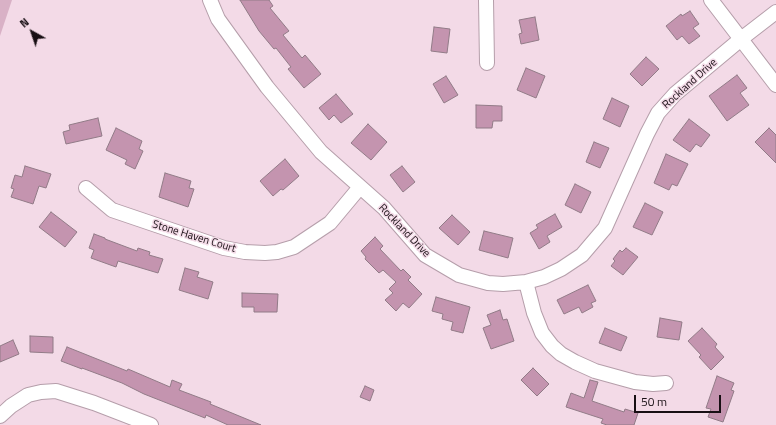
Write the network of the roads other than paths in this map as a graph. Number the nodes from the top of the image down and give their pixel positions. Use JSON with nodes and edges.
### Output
{"nodes":[{"id":1,"x":210,"y":0,"type":"edge"},
{"id":2,"x":486,"y":0,"type":"edge"},
{"id":3,"x":711,"y":0,"type":"edge"},
{"id":4,"x":776,"y":12,"type":"edge"},
{"id":5,"x":741,"y":39,"type":"junction"},
{"id":6,"x":487,"y":63,"type":"dead end"},
{"id":7,"x":776,"y":85,"type":"edge"},
{"id":8,"x":360,"y":187,"type":"junction"},
{"id":9,"x":86,"y":188,"type":"dead end"},
{"id":10,"x":526,"y":282,"type":"junction"},
{"id":11,"x":666,"y":383,"type":"dead end"},
{"id":12,"x":0,"y":416,"type":"edge"},
{"id":13,"x":150,"y":425,"type":"edge"}],
"edges":[{"from":1,"to":8,"type":"street","name":"Rockland Drive"},
{"from":2,"to":6,"type":"street"},
{"from":3,"to":5,"type":"street"},
{"from":4,"to":5,"type":"street","name":"Rockland Drive"},
{"from":5,"to":7,"type":"street"},
{"from":5,"to":10,"type":"street","name":"Rockland Drive"},
{"from":8,"to":9,"type":"street","name":"Stone Haven Court"},
{"from":8,"to":10,"type":"street","name":"Rockland Drive"},
{"from":10,"to":11,"type":"street"},
{"from":12,"to":13,"type":"street"}]}
